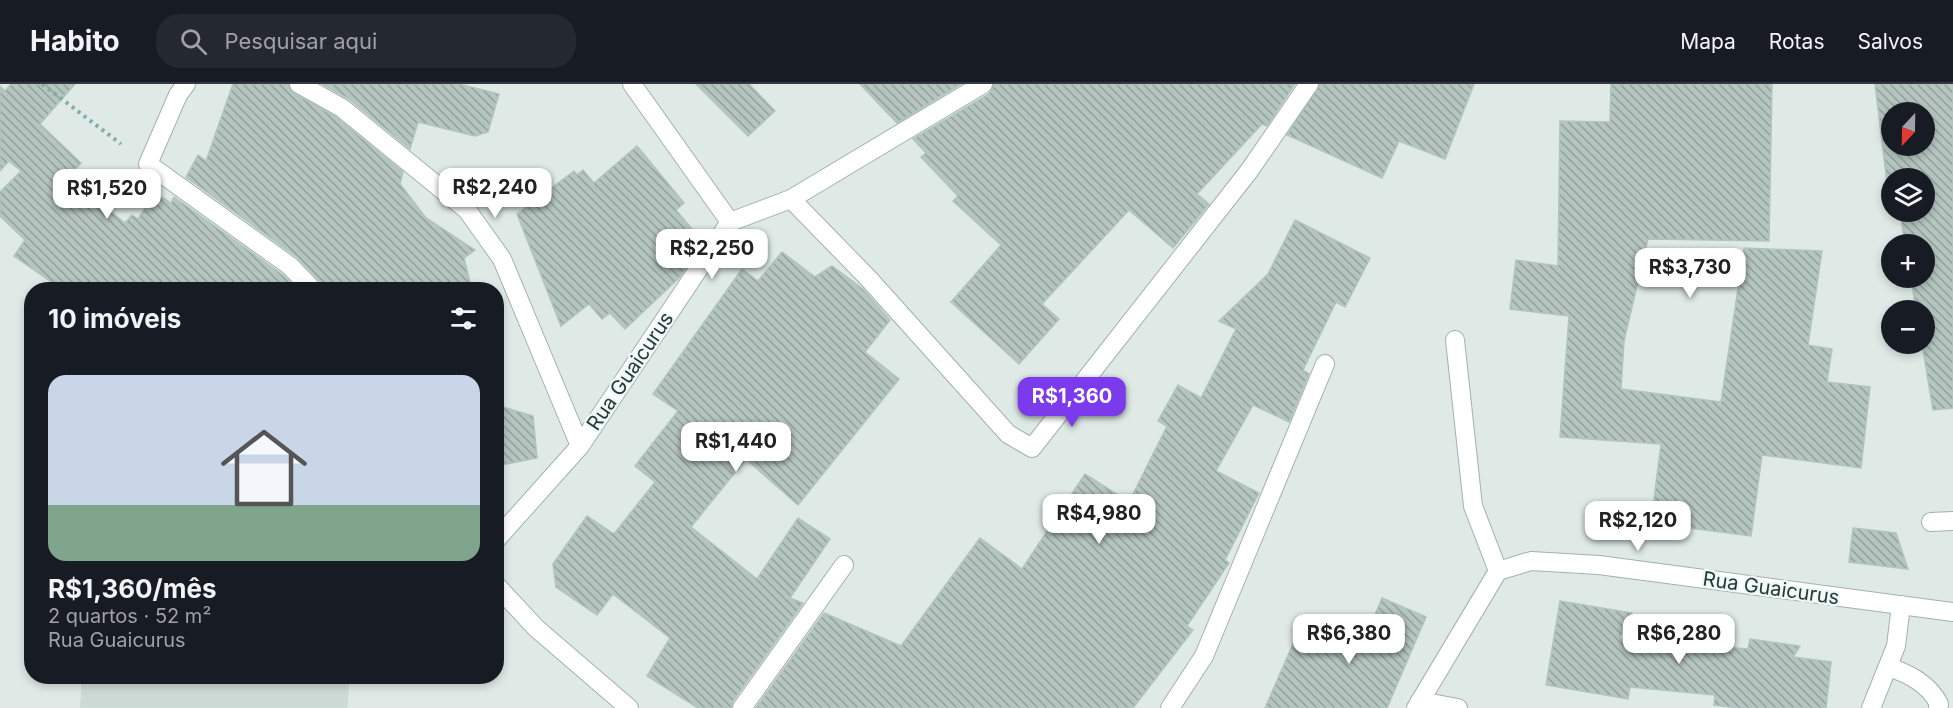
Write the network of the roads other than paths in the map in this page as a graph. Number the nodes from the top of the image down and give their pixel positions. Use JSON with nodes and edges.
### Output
{"nodes":[{"id":1,"x":186,"y":84,"type":"edge"},
{"id":2,"x":299,"y":84,"type":"edge"},
{"id":3,"x":632,"y":84,"type":"edge"},
{"id":4,"x":984,"y":84,"type":"edge"},
{"id":5,"x":1309,"y":84,"type":"edge"},
{"id":6,"x":791,"y":200,"type":"junction"},
{"id":7,"x":730,"y":222,"type":"junction"},
{"id":8,"x":305,"y":282,"type":"edge"},
{"id":9,"x":1455,"y":340,"type":"dead end"},
{"id":10,"x":1325,"y":364,"type":"dead end"},
{"id":11,"x":580,"y":446,"type":"junction"},
{"id":12,"x":1953,"y":521,"type":"edge"},
{"id":13,"x":1930,"y":522,"type":"dead end"},
{"id":14,"x":504,"y":531,"type":"edge"},
{"id":15,"x":844,"y":566,"type":"dead end"},
{"id":16,"x":1498,"y":571,"type":"junction"},
{"id":17,"x":504,"y":594,"type":"edge"},
{"id":18,"x":1901,"y":605,"type":"junction"},
{"id":19,"x":1953,"y":612,"type":"edge"},
{"id":20,"x":1889,"y":667,"type":"junction"},
{"id":21,"x":1418,"y":705,"type":"edge"},
{"id":22,"x":629,"y":708,"type":"edge"},
{"id":23,"x":742,"y":708,"type":"edge"},
{"id":24,"x":1170,"y":708,"type":"edge"},
{"id":25,"x":1458,"y":708,"type":"edge"},
{"id":26,"x":1871,"y":708,"type":"edge"},
{"id":27,"x":1938,"y":708,"type":"edge"}],
"edges":[{"from":1,"to":8,"type":"street"},
{"from":2,"to":11,"type":"street"},
{"from":3,"to":7,"type":"street"},
{"from":4,"to":6,"type":"street"},
{"from":5,"to":6,"type":"street"},
{"from":6,"to":7,"type":"street"},
{"from":7,"to":11,"type":"street","name":"Rua Guaicurus"},
{"from":9,"to":16,"type":"street"},
{"from":10,"to":24,"type":"street"},
{"from":11,"to":14,"type":"street","name":"Rua Guaicurus"},
{"from":12,"to":13,"type":"street"},
{"from":15,"to":23,"type":"street"},
{"from":16,"to":18,"type":"street","name":"Rua Guaicurus"},
{"from":16,"to":21,"type":"street"},
{"from":17,"to":22,"type":"street"},
{"from":18,"to":19,"type":"street","name":"Rua Guaicurus"},
{"from":18,"to":20,"type":"street"},
{"from":20,"to":26,"type":"street"},
{"from":20,"to":27,"type":"street"},
{"from":21,"to":25,"type":"street"}]}
